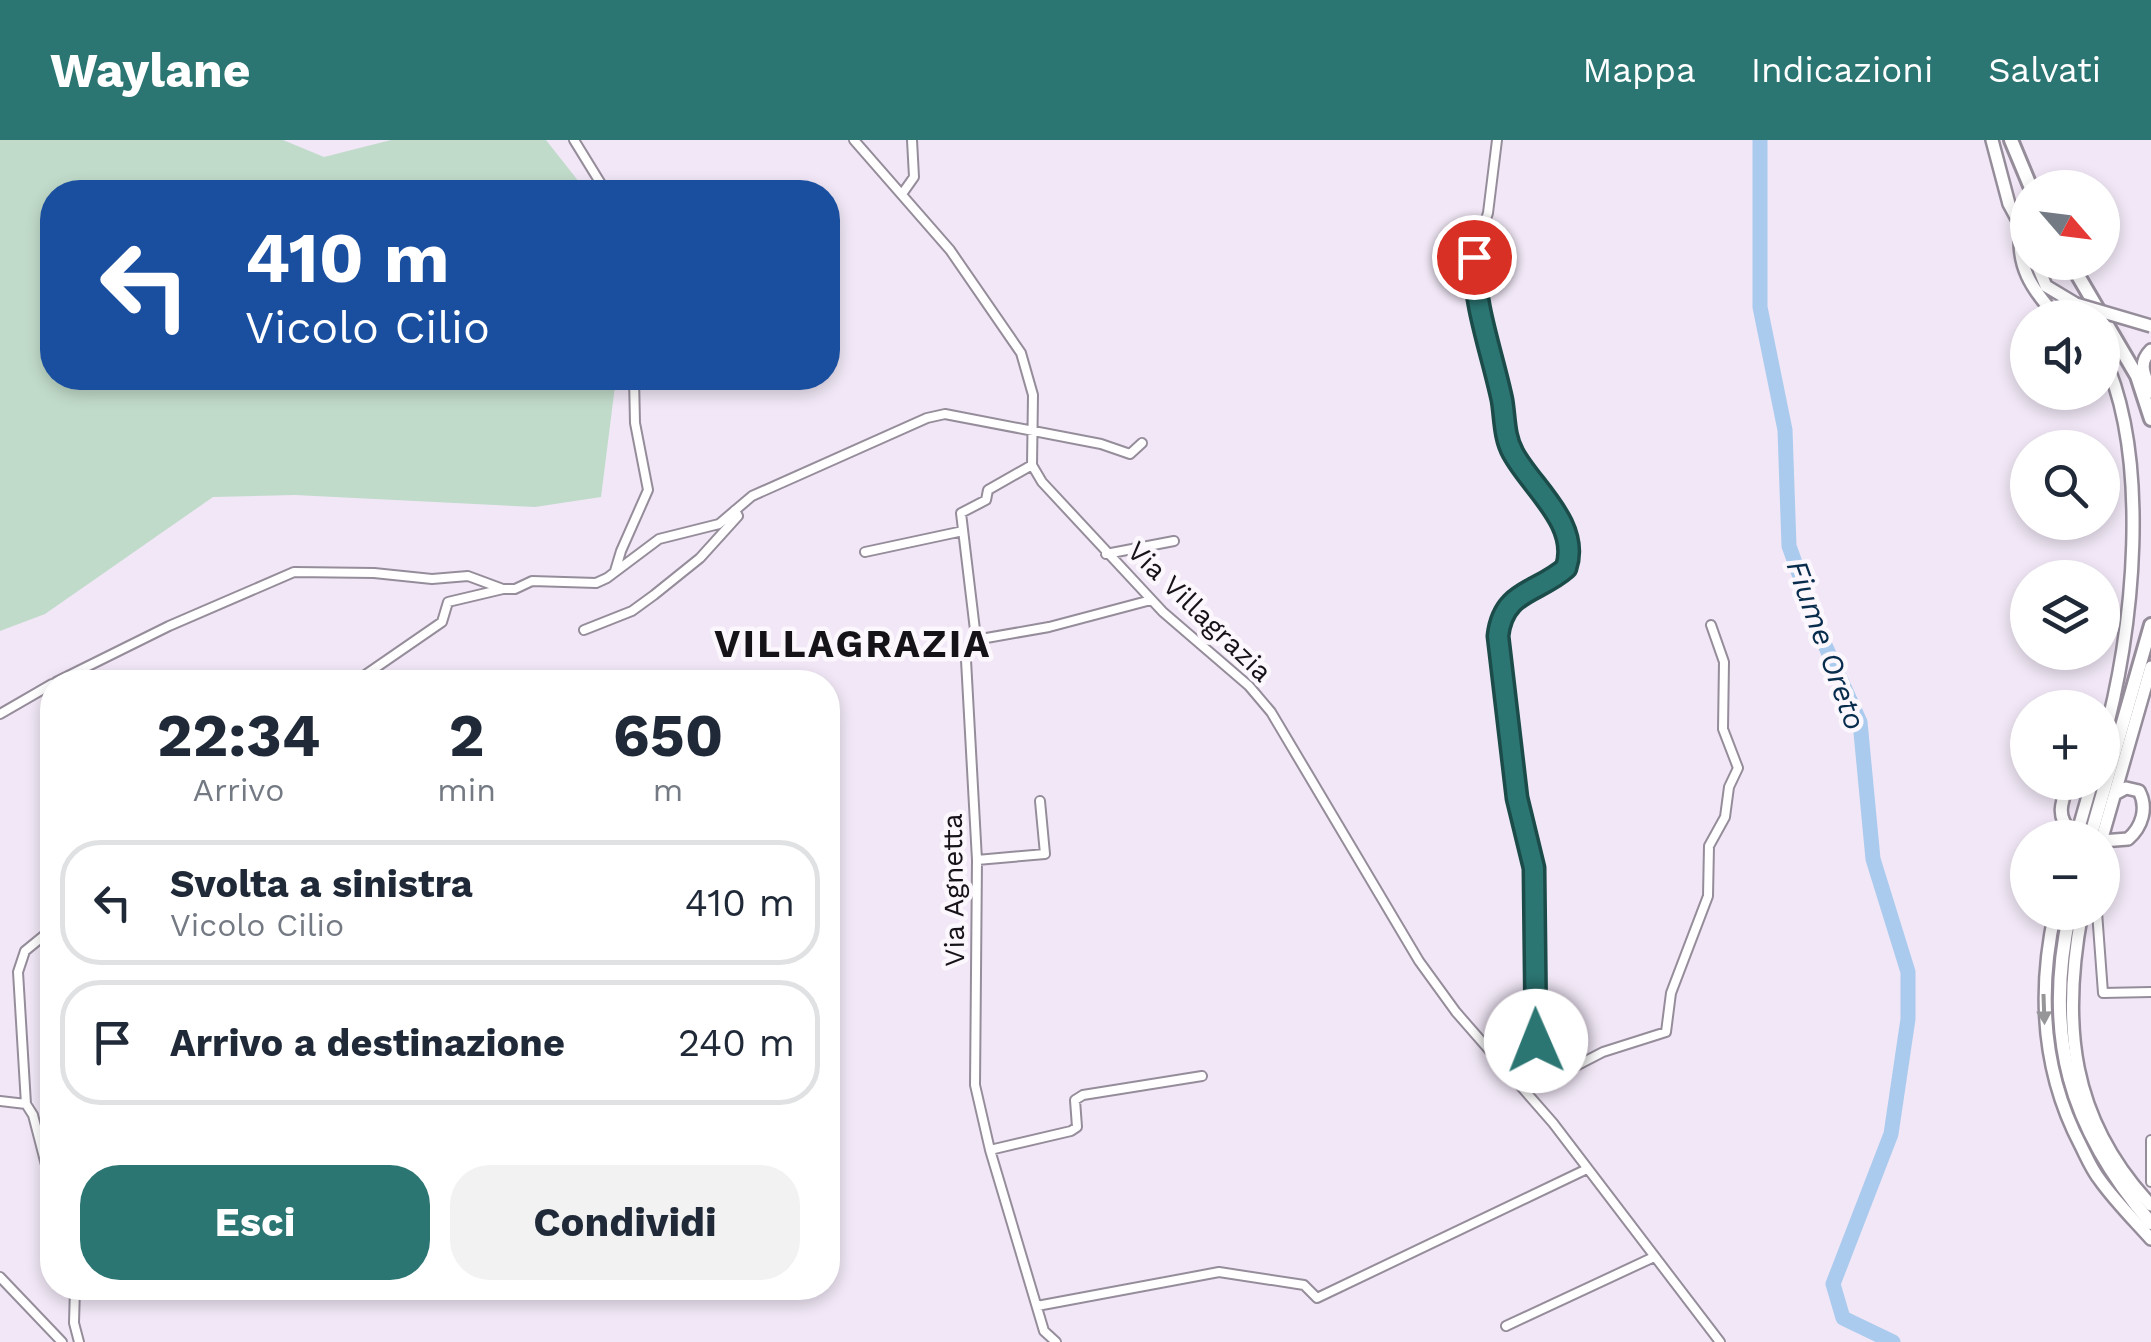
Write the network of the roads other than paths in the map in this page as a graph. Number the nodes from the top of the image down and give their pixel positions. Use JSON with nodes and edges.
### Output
{"nodes":[{"id":1,"x":574,"y":140,"type":"edge"},
{"id":2,"x":854,"y":140,"type":"edge"},
{"id":3,"x":912,"y":140,"type":"edge"},
{"id":4,"x":1497,"y":140,"type":"edge"},
{"id":5,"x":1992,"y":140,"type":"edge"},
{"id":6,"x":2013,"y":144,"type":"edge"},
{"id":7,"x":2024,"y":170,"type":"edge"},
{"id":8,"x":599,"y":180,"type":"edge"},
{"id":9,"x":902,"y":194,"type":"junction"},
{"id":10,"x":2010,"y":206,"type":"edge"},
{"id":11,"x":2028,"y":280,"type":"edge"},
{"id":12,"x":2044,"y":280,"type":"edge"},
{"id":13,"x":2080,"y":280,"type":"edge"},
{"id":14,"x":2043,"y":300,"type":"edge"},
{"id":15,"x":2151,"y":326,"type":"edge"},
{"id":16,"x":2151,"y":350,"type":"edge"},
{"id":17,"x":2120,"y":381,"type":"edge"},
{"id":18,"x":635,"y":390,"type":"edge"},
{"id":19,"x":2151,"y":392,"type":"edge"},
{"id":20,"x":2145,"y":422,"type":"edge"},
{"id":21,"x":1032,"y":429,"type":"junction"},
{"id":22,"x":1142,"y":442,"type":"dead end"},
{"id":23,"x":1032,"y":465,"type":"junction"},
{"id":24,"x":734,"y":510,"type":"junction"},
{"id":25,"x":962,"y":531,"type":"junction"},
{"id":26,"x":1174,"y":541,"type":"dead end"},
{"id":27,"x":864,"y":552,"type":"dead end"},
{"id":28,"x":1106,"y":554,"type":"junction"},
{"id":29,"x":615,"y":571,"type":"junction"},
{"id":30,"x":2144,"y":584,"type":"dead end"},
{"id":31,"x":503,"y":590,"type":"junction"},
{"id":32,"x":1151,"y":600,"type":"junction"},
{"id":33,"x":1711,"y":625,"type":"dead end"},
{"id":34,"x":2151,"y":625,"type":"edge"},
{"id":35,"x":584,"y":630,"type":"dead end"},
{"id":36,"x":975,"y":640,"type":"junction"},
{"id":37,"x":2151,"y":667,"type":"edge"},
{"id":38,"x":80,"y":670,"type":"edge"},
{"id":39,"x":372,"y":670,"type":"edge"},
{"id":40,"x":2118,"y":690,"type":"edge"},
{"id":41,"x":40,"y":691,"type":"edge"},
{"id":42,"x":0,"y":714,"type":"edge"},
{"id":43,"x":2120,"y":776,"type":"edge"},
{"id":44,"x":2120,"y":792,"type":"edge"},
{"id":45,"x":1040,"y":801,"type":"dead end"},
{"id":46,"x":2096,"y":820,"type":"edge"},
{"id":47,"x":2120,"y":839,"type":"edge"},
{"id":48,"x":977,"y":860,"type":"junction"},
{"id":49,"x":2052,"y":930,"type":"edge"},
{"id":50,"x":2067,"y":930,"type":"edge"},
{"id":51,"x":2079,"y":930,"type":"edge"},
{"id":52,"x":2098,"y":930,"type":"edge"},
{"id":53,"x":40,"y":939,"type":"edge"},
{"id":54,"x":2151,"y":992,"type":"edge"},
{"id":55,"x":1202,"y":1076,"type":"dead end"},
{"id":56,"x":1536,"y":1082,"type":"junction"},
{"id":57,"x":1526,"y":1090,"type":"junction"},
{"id":58,"x":0,"y":1101,"type":"edge"},
{"id":59,"x":26,"y":1104,"type":"junction"},
{"id":60,"x":2151,"y":1140,"type":"edge"},
{"id":61,"x":40,"y":1143,"type":"edge"},
{"id":62,"x":990,"y":1150,"type":"junction"},
{"id":63,"x":1587,"y":1169,"type":"junction"},
{"id":64,"x":2151,"y":1182,"type":"edge"},
{"id":65,"x":2151,"y":1205,"type":"edge"},
{"id":66,"x":2151,"y":1223,"type":"edge"},
{"id":67,"x":2151,"y":1239,"type":"edge"},
{"id":68,"x":1654,"y":1257,"type":"junction"},
{"id":69,"x":0,"y":1277,"type":"edge"},
{"id":70,"x":75,"y":1300,"type":"edge"},
{"id":71,"x":1037,"y":1306,"type":"junction"},
{"id":72,"x":1506,"y":1326,"type":"dead end"},
{"id":73,"x":62,"y":1342,"type":"edge"},
{"id":74,"x":79,"y":1342,"type":"edge"},
{"id":75,"x":1056,"y":1342,"type":"edge"},
{"id":76,"x":1720,"y":1342,"type":"edge"}],
"edges":[{"from":1,"to":8,"type":"street"},
{"from":2,"to":9,"type":"street"},
{"from":3,"to":9,"type":"street"},
{"from":4,"to":56,"type":"street"},
{"from":5,"to":10,"type":"main road"},
{"from":6,"to":7,"type":"main road"},
{"from":9,"to":21,"type":"street"},
{"from":11,"to":14,"type":"main road"},
{"from":12,"to":15,"type":"main road","bridge":true},
{"from":13,"to":20,"type":"main road"},
{"from":16,"to":19,"type":"main road"},
{"from":17,"to":20,"type":"main road"},
{"from":18,"to":29,"type":"street"},
{"from":21,"to":22,"type":"street"},
{"from":21,"to":23,"type":"street"},
{"from":21,"to":24,"type":"street"},
{"from":23,"to":25,"type":"street"},
{"from":23,"to":28,"type":"street","name":"Via Villagrazia"},
{"from":24,"to":29,"type":"street"},
{"from":24,"to":35,"type":"street"},
{"from":25,"to":27,"type":"street"},
{"from":25,"to":36,"type":"street","name":"Via Agnetta"},
{"from":26,"to":28,"type":"street"},
{"from":28,"to":32,"type":"street","name":"Via Villagrazia"},
{"from":29,"to":31,"type":"street"},
{"from":30,"to":40,"type":"main road"},
{"from":31,"to":38,"type":"street"},
{"from":31,"to":39,"type":"street"},
{"from":32,"to":36,"type":"street"},
{"from":32,"to":57,"type":"street","name":"Via Villagrazia"},
{"from":33,"to":56,"type":"street"},
{"from":34,"to":46,"type":"main road"},
{"from":36,"to":48,"type":"street","name":"Via Agnetta"},
{"from":37,"to":43,"type":"main road"},
{"from":41,"to":42,"type":"street"},
{"from":44,"to":47,"type":"main road"},
{"from":45,"to":48,"type":"street"},
{"from":48,"to":62,"type":"street","name":"Via Agnetta"},
{"from":49,"to":67,"type":"main road","one_way":true},
{"from":50,"to":66,"type":"main road"},
{"from":51,"to":65,"type":"main road"},
{"from":52,"to":54,"type":"street"},
{"from":53,"to":59,"type":"street"},
{"from":55,"to":62,"type":"street"},
{"from":56,"to":57,"type":"street"},
{"from":57,"to":63,"type":"street","name":"Via Villagrazia"},
{"from":58,"to":59,"type":"street"},
{"from":59,"to":61,"type":"street"},
{"from":60,"to":64,"type":"street"},
{"from":62,"to":71,"type":"street","name":"Via Agnetta"},
{"from":63,"to":68,"type":"street","name":"Via Villagrazia"},
{"from":63,"to":71,"type":"street"},
{"from":68,"to":72,"type":"street"},
{"from":68,"to":76,"type":"street","name":"Via Villagrazia"},
{"from":69,"to":73,"type":"street"},
{"from":70,"to":74,"type":"street"},
{"from":71,"to":75,"type":"street","name":"Via Agnetta"}]}
